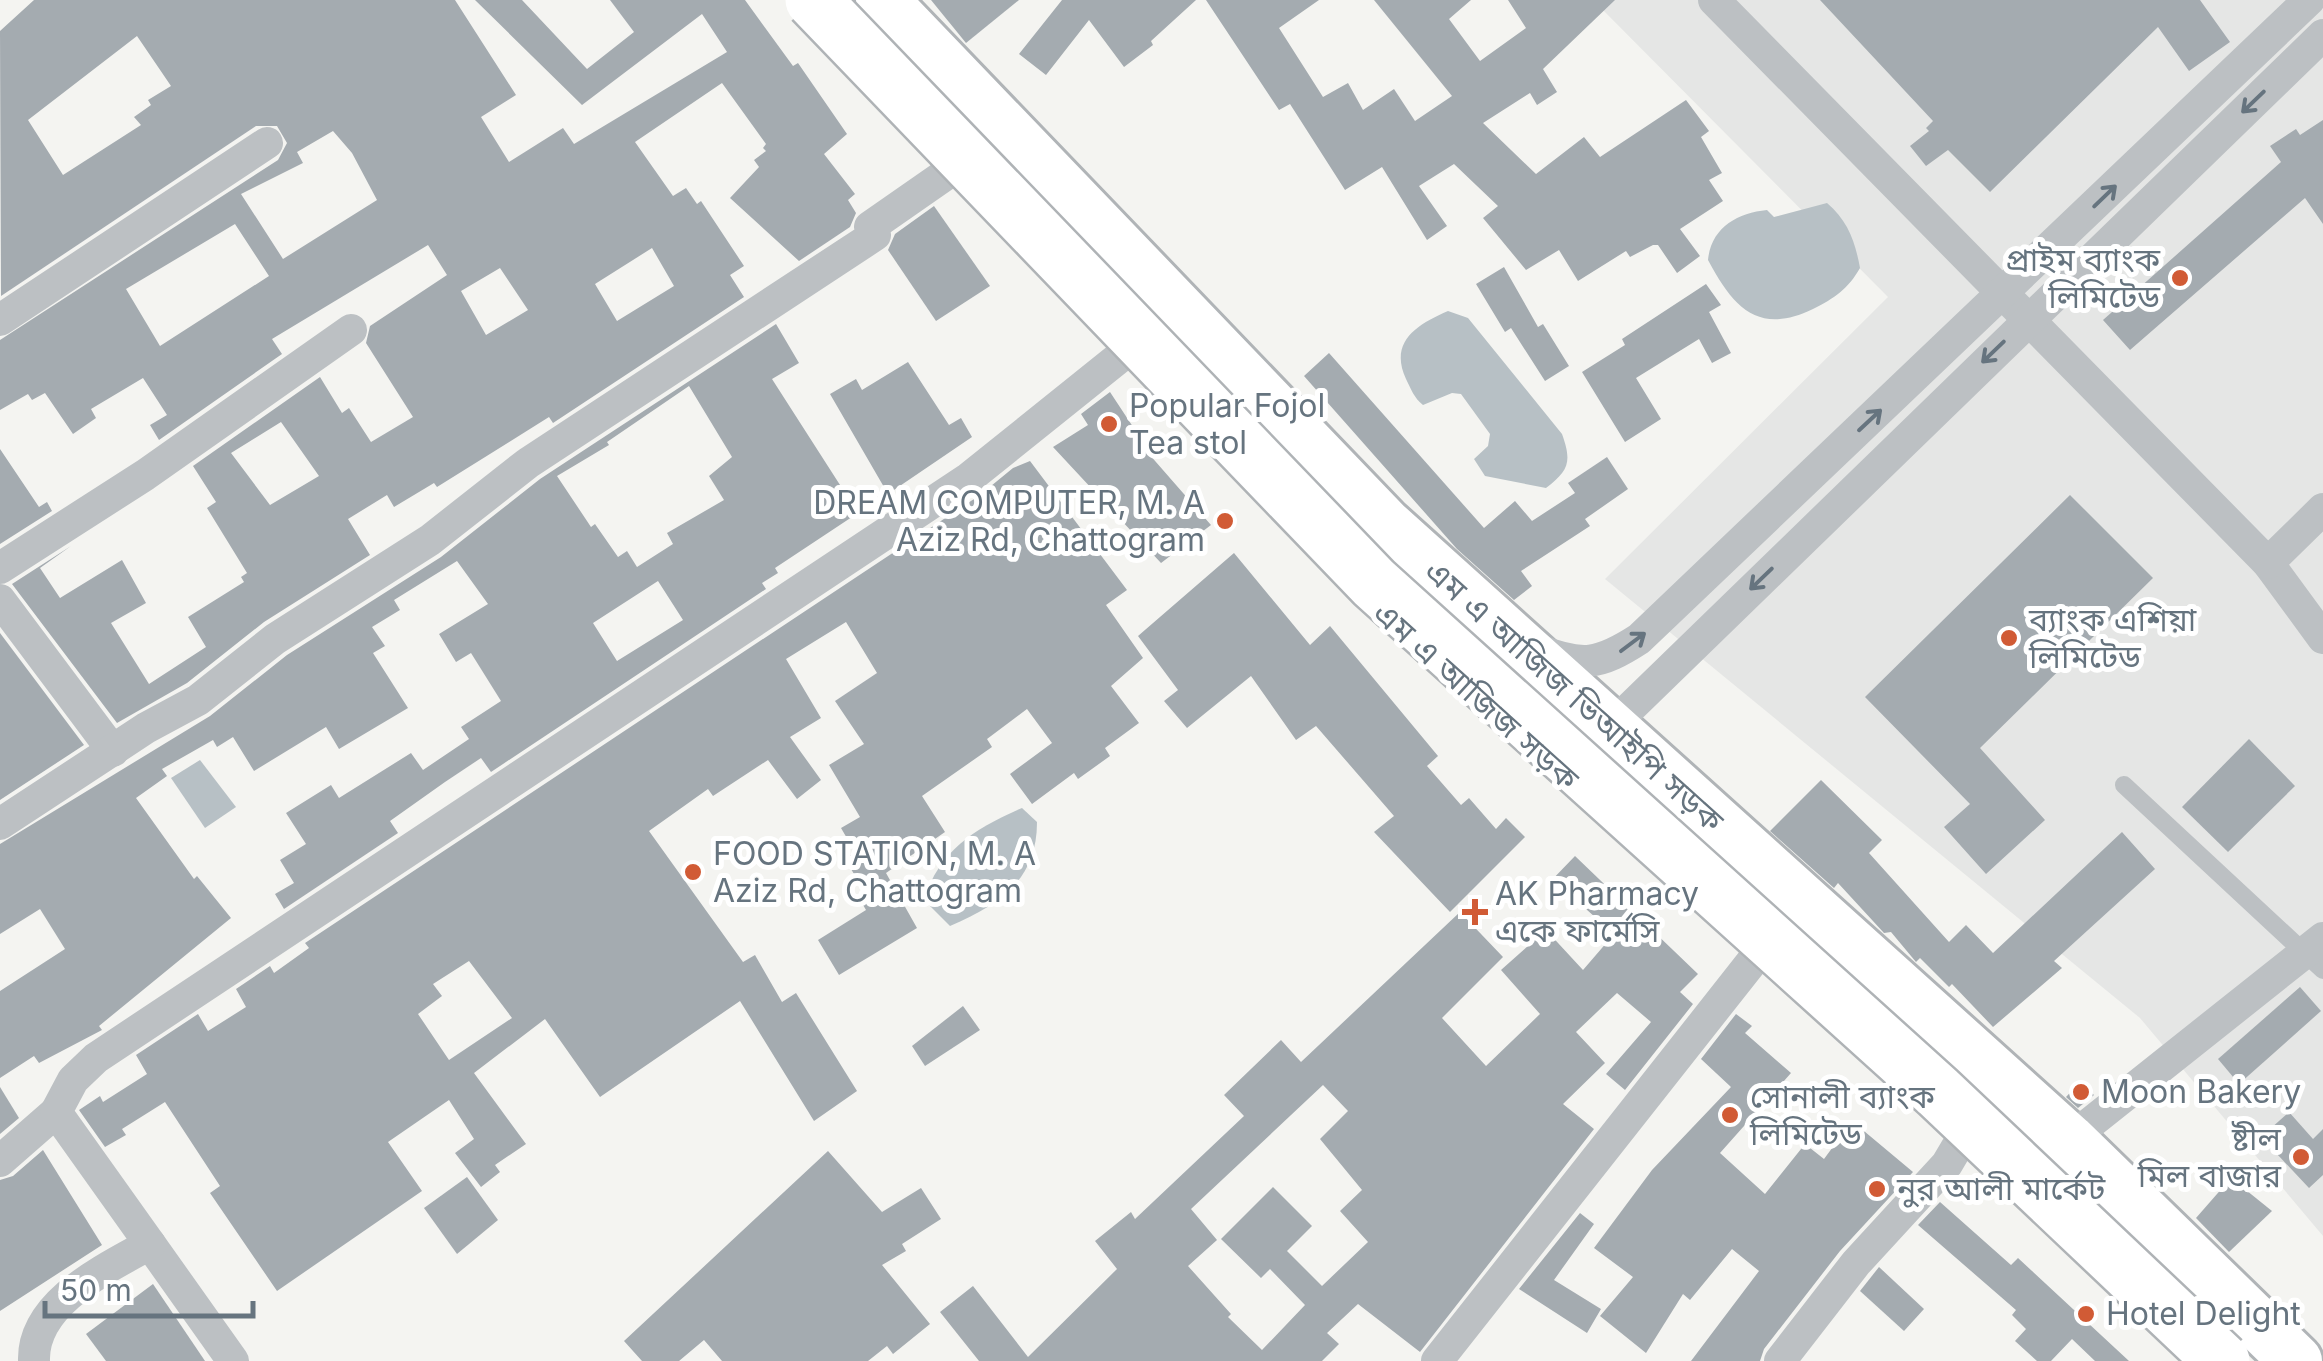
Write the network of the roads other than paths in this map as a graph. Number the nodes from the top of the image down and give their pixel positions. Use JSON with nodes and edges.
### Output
{"nodes":[{"id":1,"x":786,"y":0,"type":"edge"},
{"id":2,"x":813,"y":0,"type":"edge"},
{"id":3,"x":857,"y":0,"type":"edge"},
{"id":4,"x":882,"y":0,"type":"edge"},
{"id":5,"x":1714,"y":0,"type":"edge"},
{"id":6,"x":2310,"y":0,"type":"edge"},
{"id":7,"x":2323,"y":35,"type":"edge"},
{"id":8,"x":268,"y":143,"type":"dead end"},
{"id":9,"x":949,"y":172,"type":"junction"},
{"id":10,"x":2003,"y":294,"type":"junction"},
{"id":11,"x":2030,"y":317,"type":"junction"},
{"id":12,"x":0,"y":320,"type":"edge"},
{"id":13,"x":352,"y":330,"type":"dead end"},
{"id":14,"x":1126,"y":352,"type":"junction"},
{"id":15,"x":2323,"y":509,"type":"edge"},
{"id":16,"x":2268,"y":563,"type":"junction"},
{"id":17,"x":0,"y":568,"type":"edge"},
{"id":18,"x":0,"y":600,"type":"edge"},
{"id":19,"x":2323,"y":638,"type":"edge"},
{"id":20,"x":1510,"y":640,"type":"junction"},
{"id":21,"x":1610,"y":726,"type":"junction"},
{"id":22,"x":113,"y":751,"type":"junction"},
{"id":23,"x":1562,"y":776,"type":"junction"},
{"id":24,"x":2124,"y":785,"type":"dead end"},
{"id":25,"x":0,"y":824,"type":"edge"},
{"id":26,"x":1758,"y":954,"type":"junction"},
{"id":27,"x":2317,"y":954,"type":"edge"},
{"id":28,"x":56,"y":1112,"type":"junction"},
{"id":29,"x":1963,"y":1137,"type":"junction"},
{"id":30,"x":2068,"y":1140,"type":"junction"},
{"id":31,"x":0,"y":1161,"type":"edge"},
{"id":32,"x":150,"y":1244,"type":"junction"},
{"id":33,"x":34,"y":1361,"type":"edge"},
{"id":34,"x":234,"y":1361,"type":"edge"},
{"id":35,"x":1437,"y":1361,"type":"edge"},
{"id":36,"x":1780,"y":1361,"type":"edge"},
{"id":37,"x":2196,"y":1361,"type":"edge"},
{"id":38,"x":2222,"y":1361,"type":"edge"},
{"id":39,"x":2265,"y":1361,"type":"edge"},
{"id":40,"x":2296,"y":1361,"type":"edge"}],
"edges":[{"from":1,"to":9,"type":"main road","name":"এম এ আজিজ সড়ক"},
{"from":2,"to":38,"type":"highway","bridge":true},
{"from":3,"to":39,"type":"highway"},
{"from":4,"to":20,"type":"main road","name":"এম এ আজিজ ভিআইপি সড়ক"},
{"from":5,"to":10,"type":"street"},
{"from":10,"to":6,"type":"street","one_way":true},
{"from":7,"to":11,"type":"street","one_way":true},
{"from":8,"to":12,"type":"street"},
{"from":9,"to":14,"type":"main road","name":"এম এ আজিজ সড়ক"},
{"from":9,"to":22,"type":"street"},
{"from":10,"to":11,"type":"street"},
{"from":20,"to":10,"type":"street","one_way":true},
{"from":11,"to":16,"type":"street"},
{"from":11,"to":21,"type":"street","one_way":true},
{"from":13,"to":17,"type":"street"},
{"from":14,"to":23,"type":"main road","name":"এম এ আজিজ সড়ক"},
{"from":14,"to":28,"type":"street"},
{"from":15,"to":16,"type":"street"},
{"from":16,"to":19,"type":"street"},
{"from":18,"to":22,"type":"street"},
{"from":20,"to":21,"type":"main road","name":"এম এ আজিজ ভিআইপি সড়ক"},
{"from":21,"to":23,"type":"street"},
{"from":21,"to":30,"type":"main road","name":"এম এ আজিজ ভিআইপি সড়ক"},
{"from":22,"to":25,"type":"street"},
{"from":23,"to":26,"type":"main road","name":"এম এ আজিজ সড়ক"},
{"from":24,"to":27,"type":"lane"},
{"from":26,"to":29,"type":"main road","name":"এম এ আজিজ সড়ক"},
{"from":26,"to":35,"type":"street"},
{"from":27,"to":30,"type":"street"},
{"from":28,"to":31,"type":"street"},
{"from":28,"to":32,"type":"street"},
{"from":29,"to":36,"type":"street"},
{"from":29,"to":37,"type":"main road","name":"এম এ আজিজ সড়ক"},
{"from":30,"to":40,"type":"main road","name":"এম এ আজিজ ভিআইপি সড়ক"},
{"from":32,"to":33,"type":"street"},
{"from":32,"to":34,"type":"street"}]}
